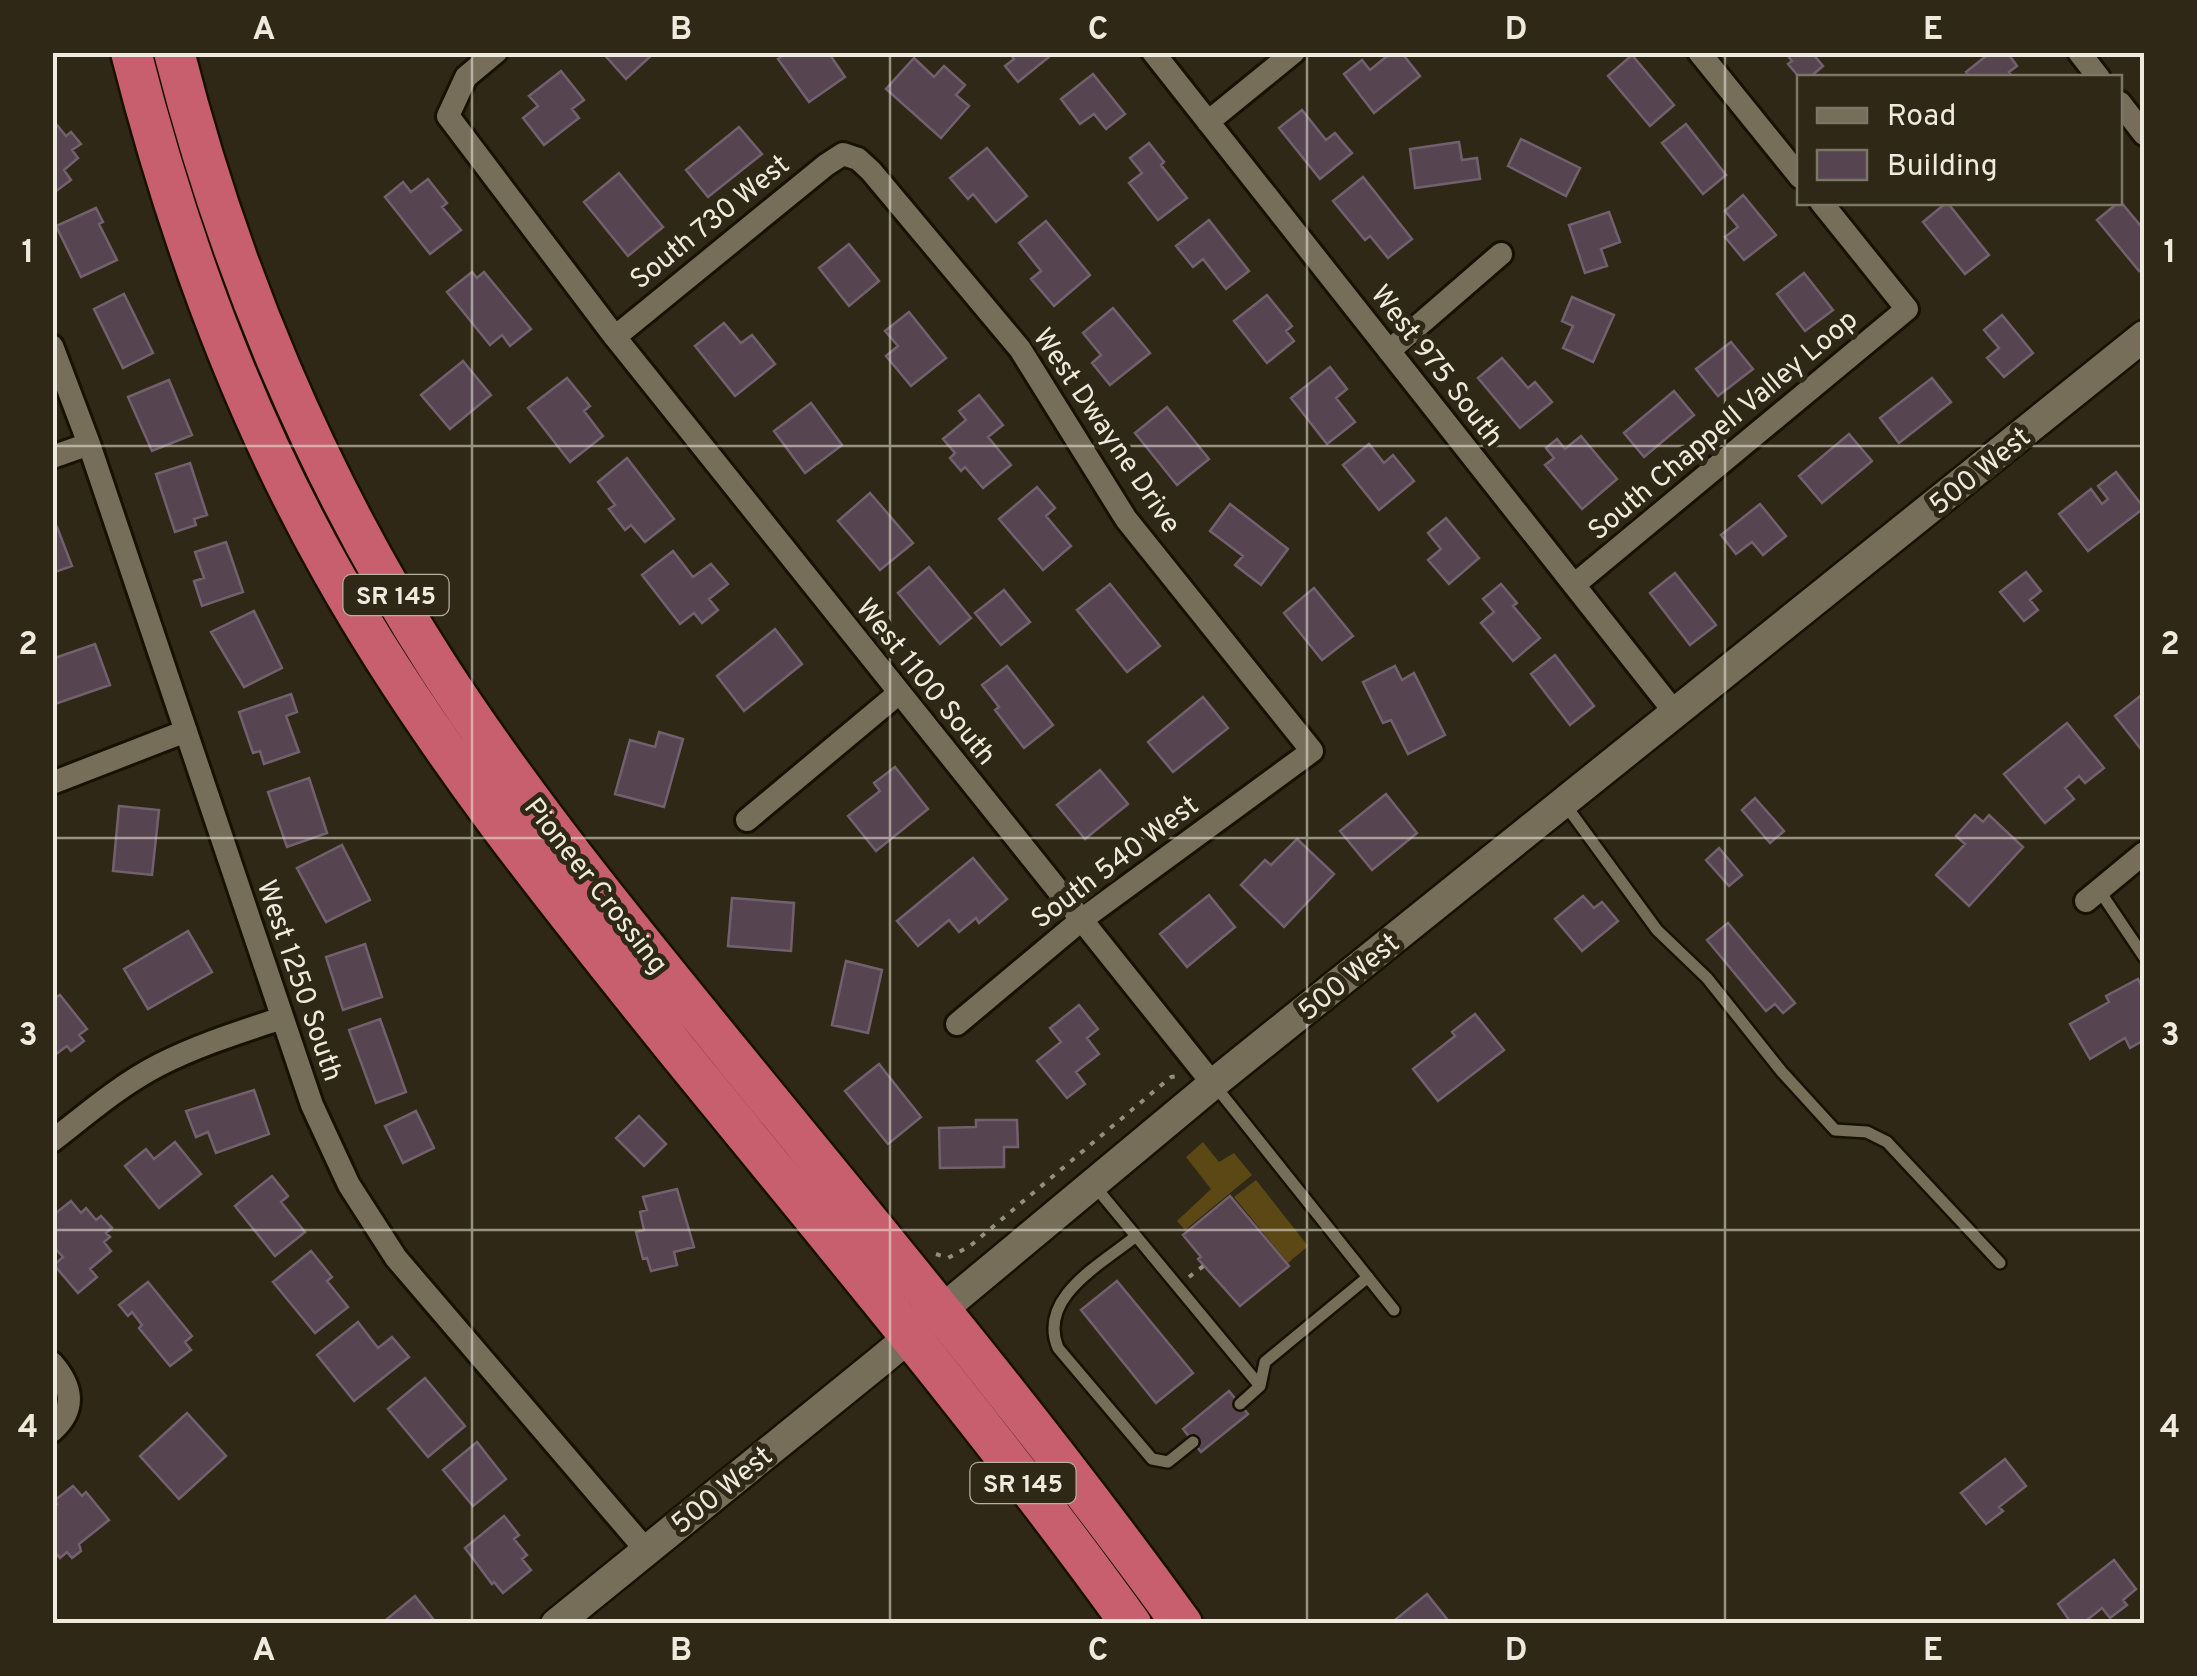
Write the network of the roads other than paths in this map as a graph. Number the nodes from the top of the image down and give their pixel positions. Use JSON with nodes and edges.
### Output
{"nodes":[{"id":1,"x":130,"y":52,"type":"edge"},
{"id":2,"x":174,"y":52,"type":"edge"},
{"id":3,"x":496,"y":52,"type":"edge"},
{"id":4,"x":1153,"y":52,"type":"edge"},
{"id":5,"x":1294,"y":52,"type":"edge"},
{"id":6,"x":1699,"y":52,"type":"edge"},
{"id":7,"x":2079,"y":52,"type":"edge"},
{"id":8,"x":2097,"y":75,"type":"edge"},
{"id":9,"x":2122,"y":106,"type":"edge"},
{"id":10,"x":1208,"y":122,"type":"junction"},
{"id":11,"x":2144,"y":134,"type":"edge"},
{"id":12,"x":843,"y":154,"type":"joint"},
{"id":13,"x":1797,"y":172,"type":"edge"},
{"id":14,"x":1822,"y":205,"type":"edge"},
{"id":15,"x":1501,"y":254,"type":"dead end"},
{"id":16,"x":2144,"y":336,"type":"edge"},
{"id":17,"x":615,"y":337,"type":"junction"},
{"id":18,"x":52,"y":346,"type":"edge"},
{"id":19,"x":1389,"y":351,"type":"junction"},
{"id":20,"x":89,"y":444,"type":"junction"},
{"id":21,"x":52,"y":457,"type":"edge"},
{"id":22,"x":1574,"y":585,"type":"junction"},
{"id":23,"x":899,"y":693,"type":"junction"},
{"id":24,"x":1676,"y":714,"type":"junction"},
{"id":25,"x":186,"y":731,"type":"junction"},
{"id":26,"x":1312,"y":751,"type":"joint"},
{"id":27,"x":52,"y":783,"type":"edge"},
{"id":28,"x":1564,"y":804,"type":"junction"},
{"id":29,"x":746,"y":820,"type":"dead end"},
{"id":30,"x":2144,"y":852,"type":"edge"},
{"id":31,"x":2092,"y":895,"type":"joint"},
{"id":32,"x":1080,"y":921,"type":"junction"},
{"id":33,"x":2144,"y":957,"type":"edge"},
{"id":34,"x":282,"y":1018,"type":"junction"},
{"id":35,"x":957,"y":1024,"type":"dead end"},
{"id":36,"x":1213,"y":1084,"type":"junction"},
{"id":37,"x":52,"y":1142,"type":"edge"},
{"id":38,"x":1092,"y":1184,"type":"junction"},
{"id":39,"x":1136,"y":1236,"type":"junction"},
{"id":40,"x":2000,"y":1262,"type":"dead end"},
{"id":41,"x":1368,"y":1277,"type":"junction"},
{"id":42,"x":940,"y":1310,"type":"junction"},
{"id":43,"x":1394,"y":1310,"type":"dead end"},
{"id":44,"x":909,"y":1336,"type":"junction"},
{"id":45,"x":52,"y":1363,"type":"edge"},
{"id":46,"x":1260,"y":1386,"type":"junction"},
{"id":47,"x":1240,"y":1404,"type":"dead end"},
{"id":48,"x":52,"y":1431,"type":"edge"},
{"id":49,"x":1193,"y":1442,"type":"dead end"},
{"id":50,"x":646,"y":1550,"type":"junction"},
{"id":51,"x":556,"y":1624,"type":"edge"},
{"id":52,"x":1131,"y":1624,"type":"edge"},
{"id":53,"x":1182,"y":1624,"type":"edge"}],
"edges":[{"from":1,"to":44,"type":"highway","name":"Pioneer Crossing","number":"SR 145"},
{"from":2,"to":42,"type":"highway","name":"Pioneer Crossing","number":"SR 145"},
{"from":3,"to":17,"type":"street","name":"West 1100 South"},
{"from":4,"to":10,"type":"street","name":"West 975 South"},
{"from":5,"to":10,"type":"street"},
{"from":6,"to":13,"type":"street"},
{"from":7,"to":8,"type":"street"},
{"from":9,"to":11,"type":"street"},
{"from":10,"to":19,"type":"street","name":"West 975 South"},
{"from":12,"to":17,"type":"street","name":"South 730 West"},
{"from":12,"to":26,"type":"street","name":"West Dwayne Drive"},
{"from":14,"to":22,"type":"street","name":"South Chappell Valley Loop"},
{"from":15,"to":19,"type":"street"},
{"from":16,"to":24,"type":"street","name":"500 West"},
{"from":17,"to":23,"type":"street","name":"West 1100 South"},
{"from":18,"to":20,"type":"street","name":"West 1250 South"},
{"from":19,"to":22,"type":"street","name":"West 975 South"},
{"from":20,"to":21,"type":"street"},
{"from":20,"to":25,"type":"street","name":"West 1250 South"},
{"from":22,"to":24,"type":"street","name":"West 975 South"},
{"from":23,"to":29,"type":"street"},
{"from":23,"to":32,"type":"street","name":"West 1100 South"},
{"from":24,"to":28,"type":"street","name":"500 West"},
{"from":25,"to":27,"type":"street"},
{"from":25,"to":34,"type":"street","name":"West 1250 South"},
{"from":26,"to":32,"type":"street","name":"South 540 West"},
{"from":28,"to":36,"type":"street","name":"500 West"},
{"from":28,"to":40,"type":"lane"},
{"from":30,"to":31,"type":"street"},
{"from":31,"to":33,"type":"lane"},
{"from":32,"to":35,"type":"street","name":"South 540 West"},
{"from":32,"to":36,"type":"street","name":"West 1100 South"},
{"from":34,"to":37,"type":"street"},
{"from":34,"to":50,"type":"street","name":"West 1250 South"},
{"from":36,"to":38,"type":"street","name":"500 West"},
{"from":36,"to":41,"type":"lane","name":"West 1100 South"},
{"from":38,"to":39,"type":"lane"},
{"from":38,"to":42,"type":"street","name":"500 West"},
{"from":39,"to":46,"type":"lane"},
{"from":39,"to":49,"type":"lane"},
{"from":41,"to":43,"type":"lane","name":"West 1100 South"},
{"from":41,"to":46,"type":"lane"},
{"from":42,"to":44,"type":"street","name":"500 West"},
{"from":42,"to":53,"type":"highway","name":"Pioneer Crossing","number":"SR 145"},
{"from":44,"to":50,"type":"street","name":"500 West"},
{"from":44,"to":52,"type":"highway","name":"Pioneer Crossing","number":"SR 145"},
{"from":45,"to":48,"type":"street"},
{"from":46,"to":47,"type":"lane"},
{"from":50,"to":51,"type":"street","name":"500 West"}]}
